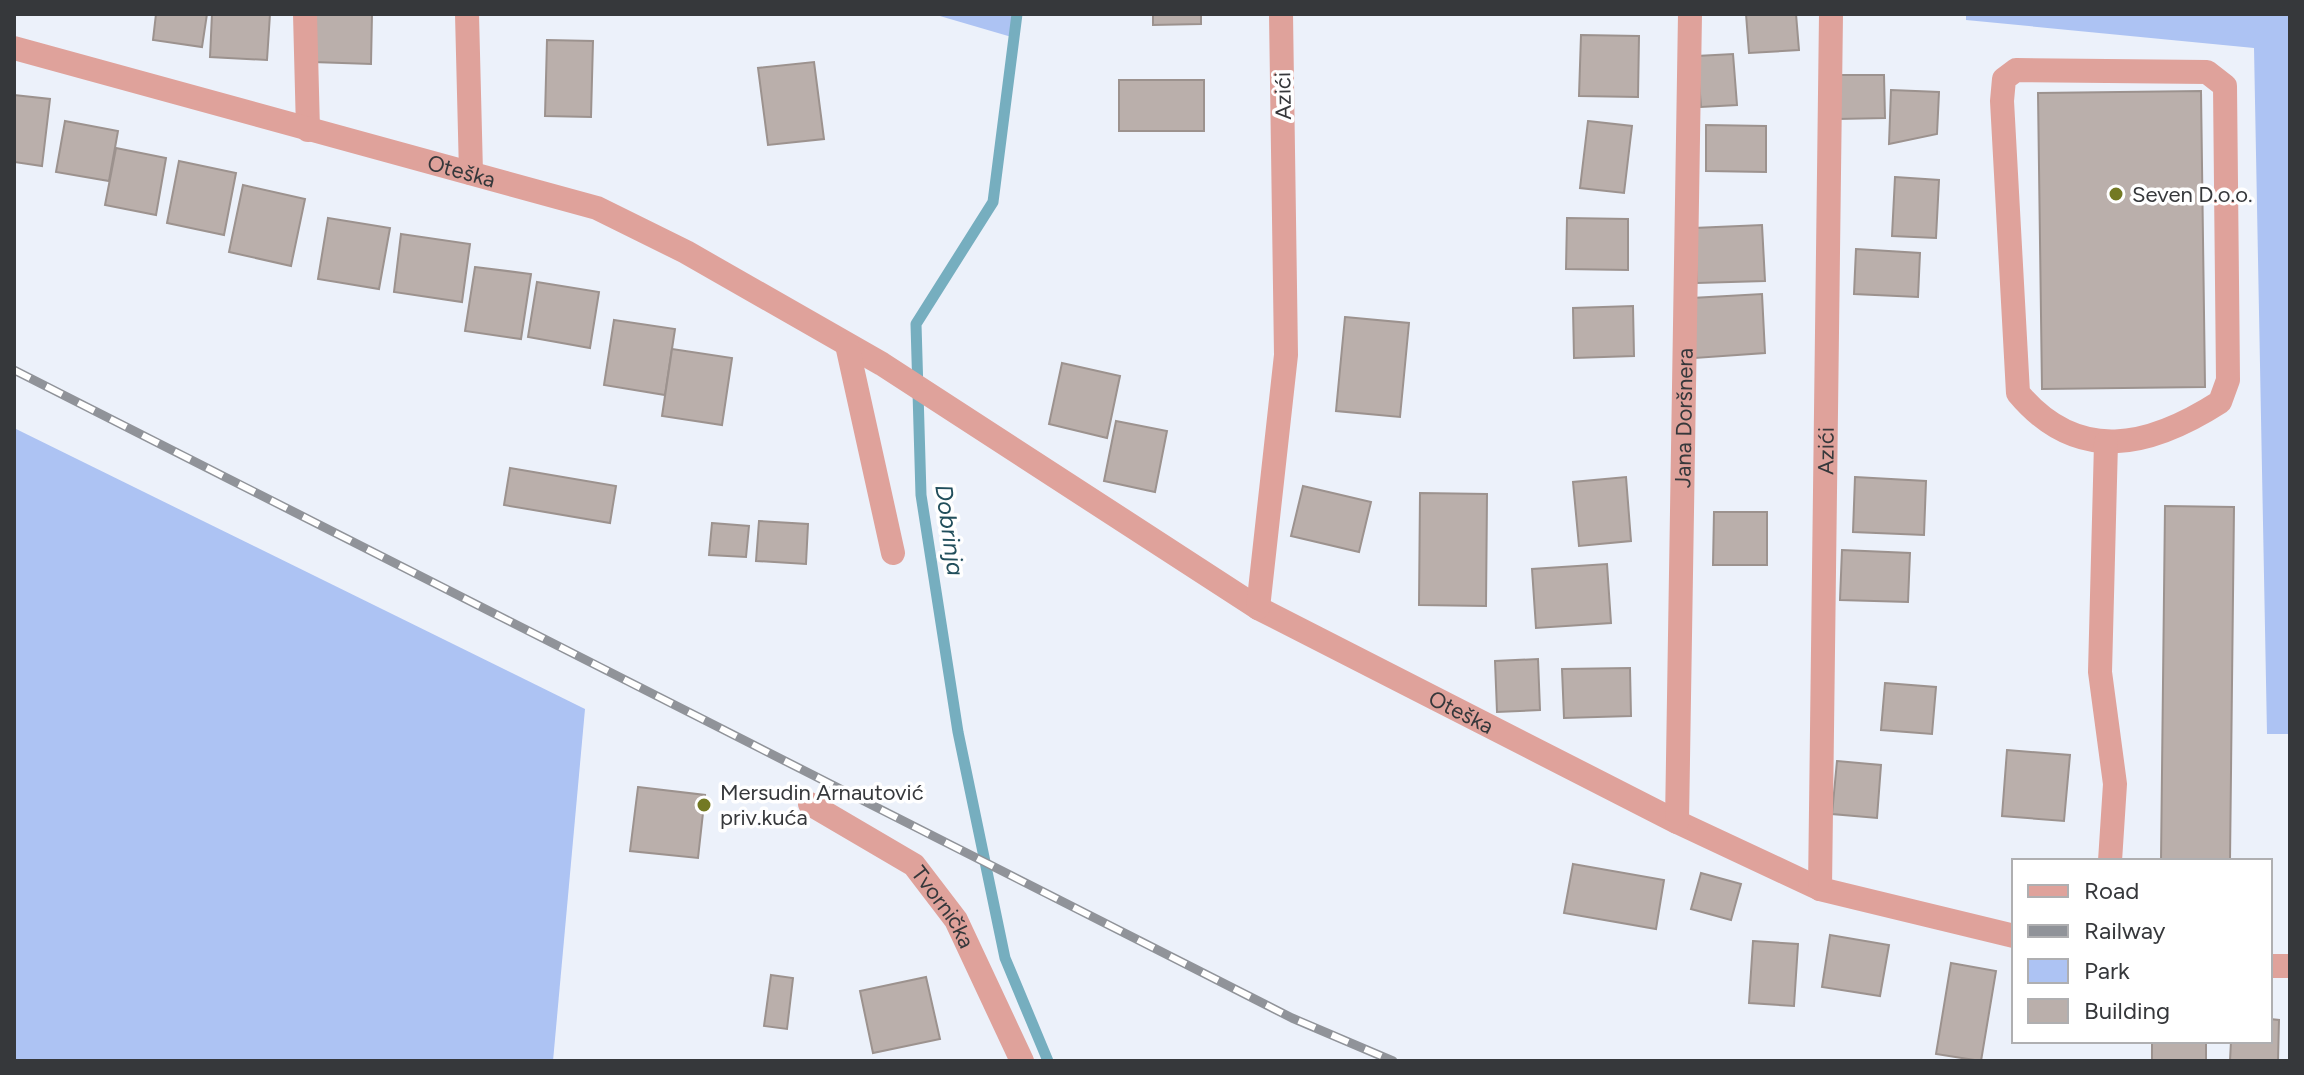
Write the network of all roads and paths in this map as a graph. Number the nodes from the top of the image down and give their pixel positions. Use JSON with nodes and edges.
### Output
{"nodes":[{"id":1,"x":305,"y":14,"type":"edge"},
{"id":2,"x":467,"y":14,"type":"edge"},
{"id":3,"x":1281,"y":14,"type":"edge"},
{"id":4,"x":1690,"y":14,"type":"edge"},
{"id":5,"x":1831,"y":14,"type":"edge"},
{"id":6,"x":14,"y":48,"type":"edge"},
{"id":7,"x":308,"y":130,"type":"junction"},
{"id":8,"x":471,"y":173,"type":"junction"},
{"id":9,"x":847,"y":345,"type":"junction"},
{"id":10,"x":2106,"y":443,"type":"junction"},
{"id":11,"x":893,"y":553,"type":"dead end"},
{"id":12,"x":1258,"y":608,"type":"junction"},
{"id":13,"x":810,"y":804,"type":"dead end"},
{"id":14,"x":1677,"y":822,"type":"junction"},
{"id":15,"x":2110,"y":859,"type":"edge"},
{"id":16,"x":1820,"y":889,"type":"junction"},
{"id":17,"x":2012,"y":936,"type":"edge"},
{"id":18,"x":1022,"y":1061,"type":"edge"}],
"edges":[{"from":1,"to":7,"type":"street"},
{"from":2,"to":8,"type":"street"},
{"from":3,"to":12,"type":"street","name":"Azići"},
{"from":4,"to":14,"type":"street","name":"Jana Doršnera"},
{"from":5,"to":16,"type":"street","name":"Azići"},
{"from":6,"to":7,"type":"street","name":"Oteška"},
{"from":7,"to":8,"type":"street","name":"Oteška"},
{"from":8,"to":9,"type":"street","name":"Oteška"},
{"from":9,"to":11,"type":"street"},
{"from":9,"to":12,"type":"street","name":"Oteška"},
{"from":10,"to":10,"type":"street"},
{"from":10,"to":15,"type":"street"},
{"from":12,"to":14,"type":"street","name":"Oteška"},
{"from":13,"to":18,"type":"street","name":"Tvornička"},
{"from":14,"to":16,"type":"street","name":"Oteška"},
{"from":16,"to":17,"type":"street","name":"Oteška"}]}
